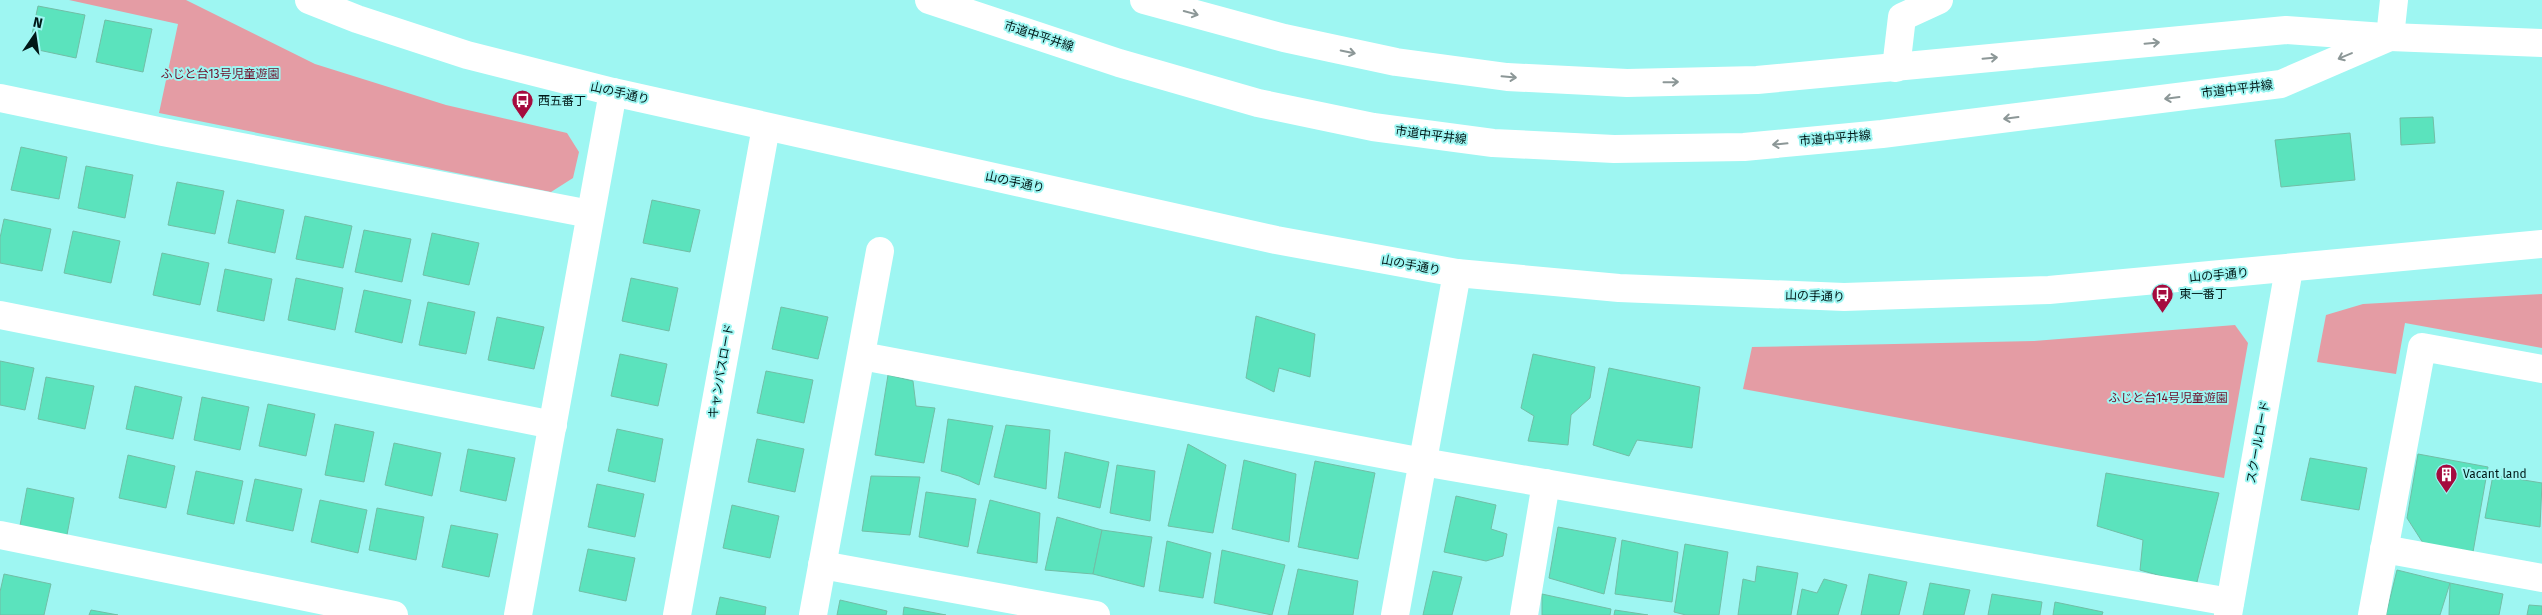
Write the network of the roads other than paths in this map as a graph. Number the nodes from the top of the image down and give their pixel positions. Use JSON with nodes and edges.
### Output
{"nodes":[{"id":1,"x":309,"y":0,"type":"edge"},
{"id":2,"x":930,"y":0,"type":"edge"},
{"id":3,"x":1144,"y":0,"type":"edge"},
{"id":4,"x":1939,"y":0,"type":"edge"},
{"id":5,"x":2394,"y":0,"type":"edge"},
{"id":6,"x":2390,"y":37,"type":"junction"},
{"id":7,"x":2542,"y":43,"type":"edge"},
{"id":8,"x":1896,"y":68,"type":"junction"},
{"id":9,"x":613,"y":92,"type":"junction"},
{"id":10,"x":0,"y":98,"type":"edge"},
{"id":11,"x":766,"y":127,"type":"junction"},
{"id":12,"x":590,"y":214,"type":"junction"},
{"id":13,"x":2542,"y":244,"type":"edge"},
{"id":14,"x":880,"y":251,"type":"dead end"},
{"id":15,"x":2288,"y":268,"type":"junction"},
{"id":16,"x":1457,"y":273,"type":"junction"},
{"id":17,"x":0,"y":315,"type":"edge"},
{"id":18,"x":862,"y":356,"type":"junction"},
{"id":19,"x":2542,"y":369,"type":"edge"},
{"id":20,"x":553,"y":425,"type":"junction"},
{"id":21,"x":1423,"y":462,"type":"junction"},
{"id":22,"x":1546,"y":483,"type":"junction"},
{"id":23,"x":0,"y":535,"type":"edge"},
{"id":24,"x":2384,"y":549,"type":"junction"},
{"id":25,"x":822,"y":565,"type":"junction"},
{"id":26,"x":2542,"y":578,"type":"edge"},
{"id":27,"x":2229,"y":608,"type":"edge"},
{"id":28,"x":394,"y":615,"type":"edge"},
{"id":29,"x":518,"y":615,"type":"edge"},
{"id":30,"x":677,"y":615,"type":"edge"},
{"id":31,"x":813,"y":615,"type":"edge"},
{"id":32,"x":1096,"y":615,"type":"edge"},
{"id":33,"x":1395,"y":615,"type":"edge"},
{"id":34,"x":1524,"y":615,"type":"edge"},
{"id":35,"x":2372,"y":615,"type":"edge"}],
"edges":[{"from":1,"to":9,"type":"main road","name":"山の手通り"},
{"from":6,"to":2,"type":"main road","name":"市道中平井線","one_way":true},
{"from":3,"to":8,"type":"main road","one_way":true},
{"from":4,"to":8,"type":"main road"},
{"from":5,"to":6,"type":"main road"},
{"from":6,"to":7,"type":"main road"},
{"from":8,"to":6,"type":"main road","one_way":true},
{"from":9,"to":11,"type":"main road","name":"山の手通り"},
{"from":9,"to":12,"type":"main road"},
{"from":10,"to":12,"type":"main road"},
{"from":11,"to":16,"type":"main road","name":"山の手通り"},
{"from":11,"to":30,"type":"main road","name":"キャンパスロード"},
{"from":12,"to":20,"type":"main road"},
{"from":13,"to":15,"type":"main road","name":"山の手通り"},
{"from":14,"to":18,"type":"main road"},
{"from":15,"to":16,"type":"main road","name":"山の手通り"},
{"from":15,"to":27,"type":"main road","name":"スクールロード"},
{"from":16,"to":21,"type":"main road"},
{"from":17,"to":20,"type":"main road"},
{"from":18,"to":21,"type":"main road"},
{"from":18,"to":25,"type":"main road"},
{"from":19,"to":24,"type":"main road"},
{"from":20,"to":29,"type":"main road"},
{"from":21,"to":22,"type":"main road"},
{"from":21,"to":33,"type":"main road"},
{"from":22,"to":27,"type":"main road"},
{"from":22,"to":34,"type":"main road"},
{"from":23,"to":28,"type":"main road"},
{"from":24,"to":26,"type":"main road"},
{"from":24,"to":35,"type":"main road"},
{"from":25,"to":31,"type":"main road"},
{"from":25,"to":32,"type":"main road"}]}
